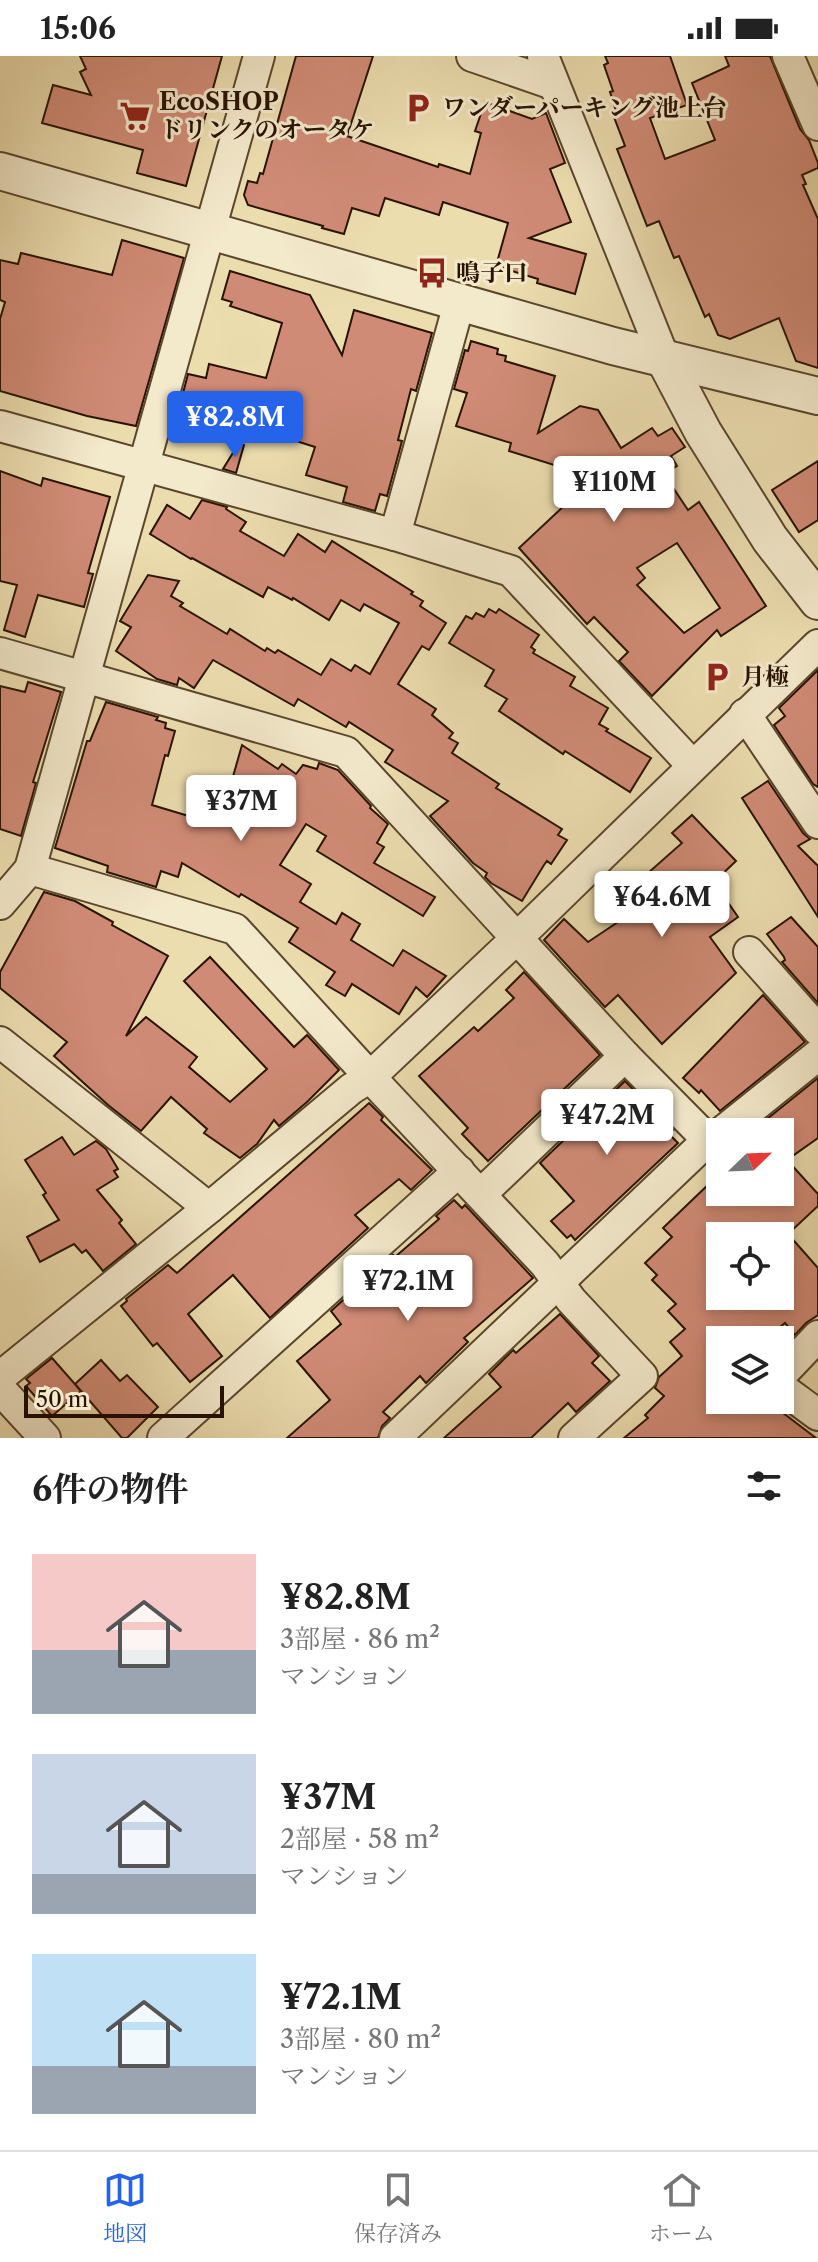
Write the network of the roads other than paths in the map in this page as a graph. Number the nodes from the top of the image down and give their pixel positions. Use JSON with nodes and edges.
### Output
{"nodes":[{"id":1,"x":259,"y":56,"type":"edge"},
{"id":2,"x":472,"y":56,"type":"edge"},
{"id":3,"x":788,"y":56,"type":"edge"},
{"id":4,"x":548,"y":70,"type":"edge"},
{"id":5,"x":818,"y":125,"type":"edge"},
{"id":6,"x":0,"y":171,"type":"edge"},
{"id":7,"x":211,"y":231,"type":"junction"},
{"id":8,"x":460,"y":300,"type":"junction"},
{"id":9,"x":664,"y":358,"type":"junction"},
{"id":10,"x":818,"y":396,"type":"edge"},
{"id":11,"x":0,"y":426,"type":"edge"},
{"id":12,"x":144,"y":466,"type":"junction"},
{"id":13,"x":395,"y":535,"type":"junction"},
{"id":14,"x":818,"y":601,"type":"edge"},
{"id":15,"x":818,"y":645,"type":"edge"},
{"id":16,"x":0,"y":653,"type":"edge"},
{"id":17,"x":83,"y":677,"type":"junction"},
{"id":18,"x":745,"y":714,"type":"junction"},
{"id":19,"x":693,"y":766,"type":"junction"},
{"id":20,"x":818,"y":823,"type":"edge"},
{"id":21,"x":30,"y":869,"type":"junction"},
{"id":22,"x":0,"y":904,"type":"edge"},
{"id":23,"x":517,"y":938,"type":"junction"},
{"id":24,"x":749,"y":952,"type":"dead end"},
{"id":25,"x":818,"y":1030,"type":"edge"},
{"id":26,"x":0,"y":1042,"type":"edge"},
{"id":27,"x":818,"y":1055,"type":"edge"},
{"id":28,"x":625,"y":1056,"type":"junction"},
{"id":29,"x":370,"y":1077,"type":"junction"},
{"id":30,"x":738,"y":1118,"type":"edge"},
{"id":31,"x":706,"y":1126,"type":"edge"},
{"id":32,"x":706,"y":1145,"type":"edge"},
{"id":33,"x":459,"y":1171,"type":"junction"},
{"id":34,"x":481,"y":1194,"type":"junction"},
{"id":35,"x":209,"y":1208,"type":"junction"},
{"id":36,"x":558,"y":1283,"type":"junction"},
{"id":37,"x":818,"y":1336,"type":"edge"},
{"id":38,"x":794,"y":1361,"type":"edge"},
{"id":39,"x":0,"y":1377,"type":"edge"},
{"id":40,"x":0,"y":1389,"type":"edge"},
{"id":41,"x":794,"y":1397,"type":"edge"},
{"id":42,"x":818,"y":1415,"type":"edge"},
{"id":43,"x":26,"y":1431,"type":"edge"},
{"id":44,"x":163,"y":1438,"type":"edge"},
{"id":45,"x":395,"y":1438,"type":"edge"},
{"id":46,"x":574,"y":1438,"type":"edge"}],
"edges":[{"from":1,"to":7,"type":"street"},
{"from":2,"to":4,"type":"street"},
{"from":3,"to":5,"type":"street"},
{"from":4,"to":9,"type":"street"},
{"from":6,"to":7,"type":"street"},
{"from":7,"to":8,"type":"street"},
{"from":7,"to":12,"type":"street"},
{"from":8,"to":9,"type":"street"},
{"from":8,"to":13,"type":"street"},
{"from":9,"to":10,"type":"street"},
{"from":9,"to":14,"type":"street"},
{"from":11,"to":12,"type":"street"},
{"from":12,"to":13,"type":"street"},
{"from":12,"to":17,"type":"street"},
{"from":13,"to":19,"type":"street"},
{"from":15,"to":18,"type":"street"},
{"from":16,"to":17,"type":"street"},
{"from":17,"to":21,"type":"street"},
{"from":17,"to":23,"type":"street"},
{"from":18,"to":19,"type":"street"},
{"from":18,"to":20,"type":"street"},
{"from":19,"to":23,"type":"street"},
{"from":21,"to":22,"type":"street"},
{"from":21,"to":29,"type":"street"},
{"from":23,"to":28,"type":"street"},
{"from":23,"to":29,"type":"street"},
{"from":24,"to":25,"type":"street"},
{"from":26,"to":35,"type":"street"},
{"from":27,"to":30,"type":"street"},
{"from":28,"to":31,"type":"street"},
{"from":28,"to":34,"type":"street"},
{"from":29,"to":33,"type":"street"},
{"from":29,"to":35,"type":"street"},
{"from":32,"to":36,"type":"street"},
{"from":33,"to":34,"type":"street"},
{"from":33,"to":44,"type":"street"},
{"from":34,"to":36,"type":"street"},
{"from":35,"to":39,"type":"street"},
{"from":36,"to":45,"type":"street"},
{"from":36,"to":46,"type":"street"},
{"from":37,"to":38,"type":"street"},
{"from":40,"to":43,"type":"street"},
{"from":41,"to":42,"type":"street"}]}
